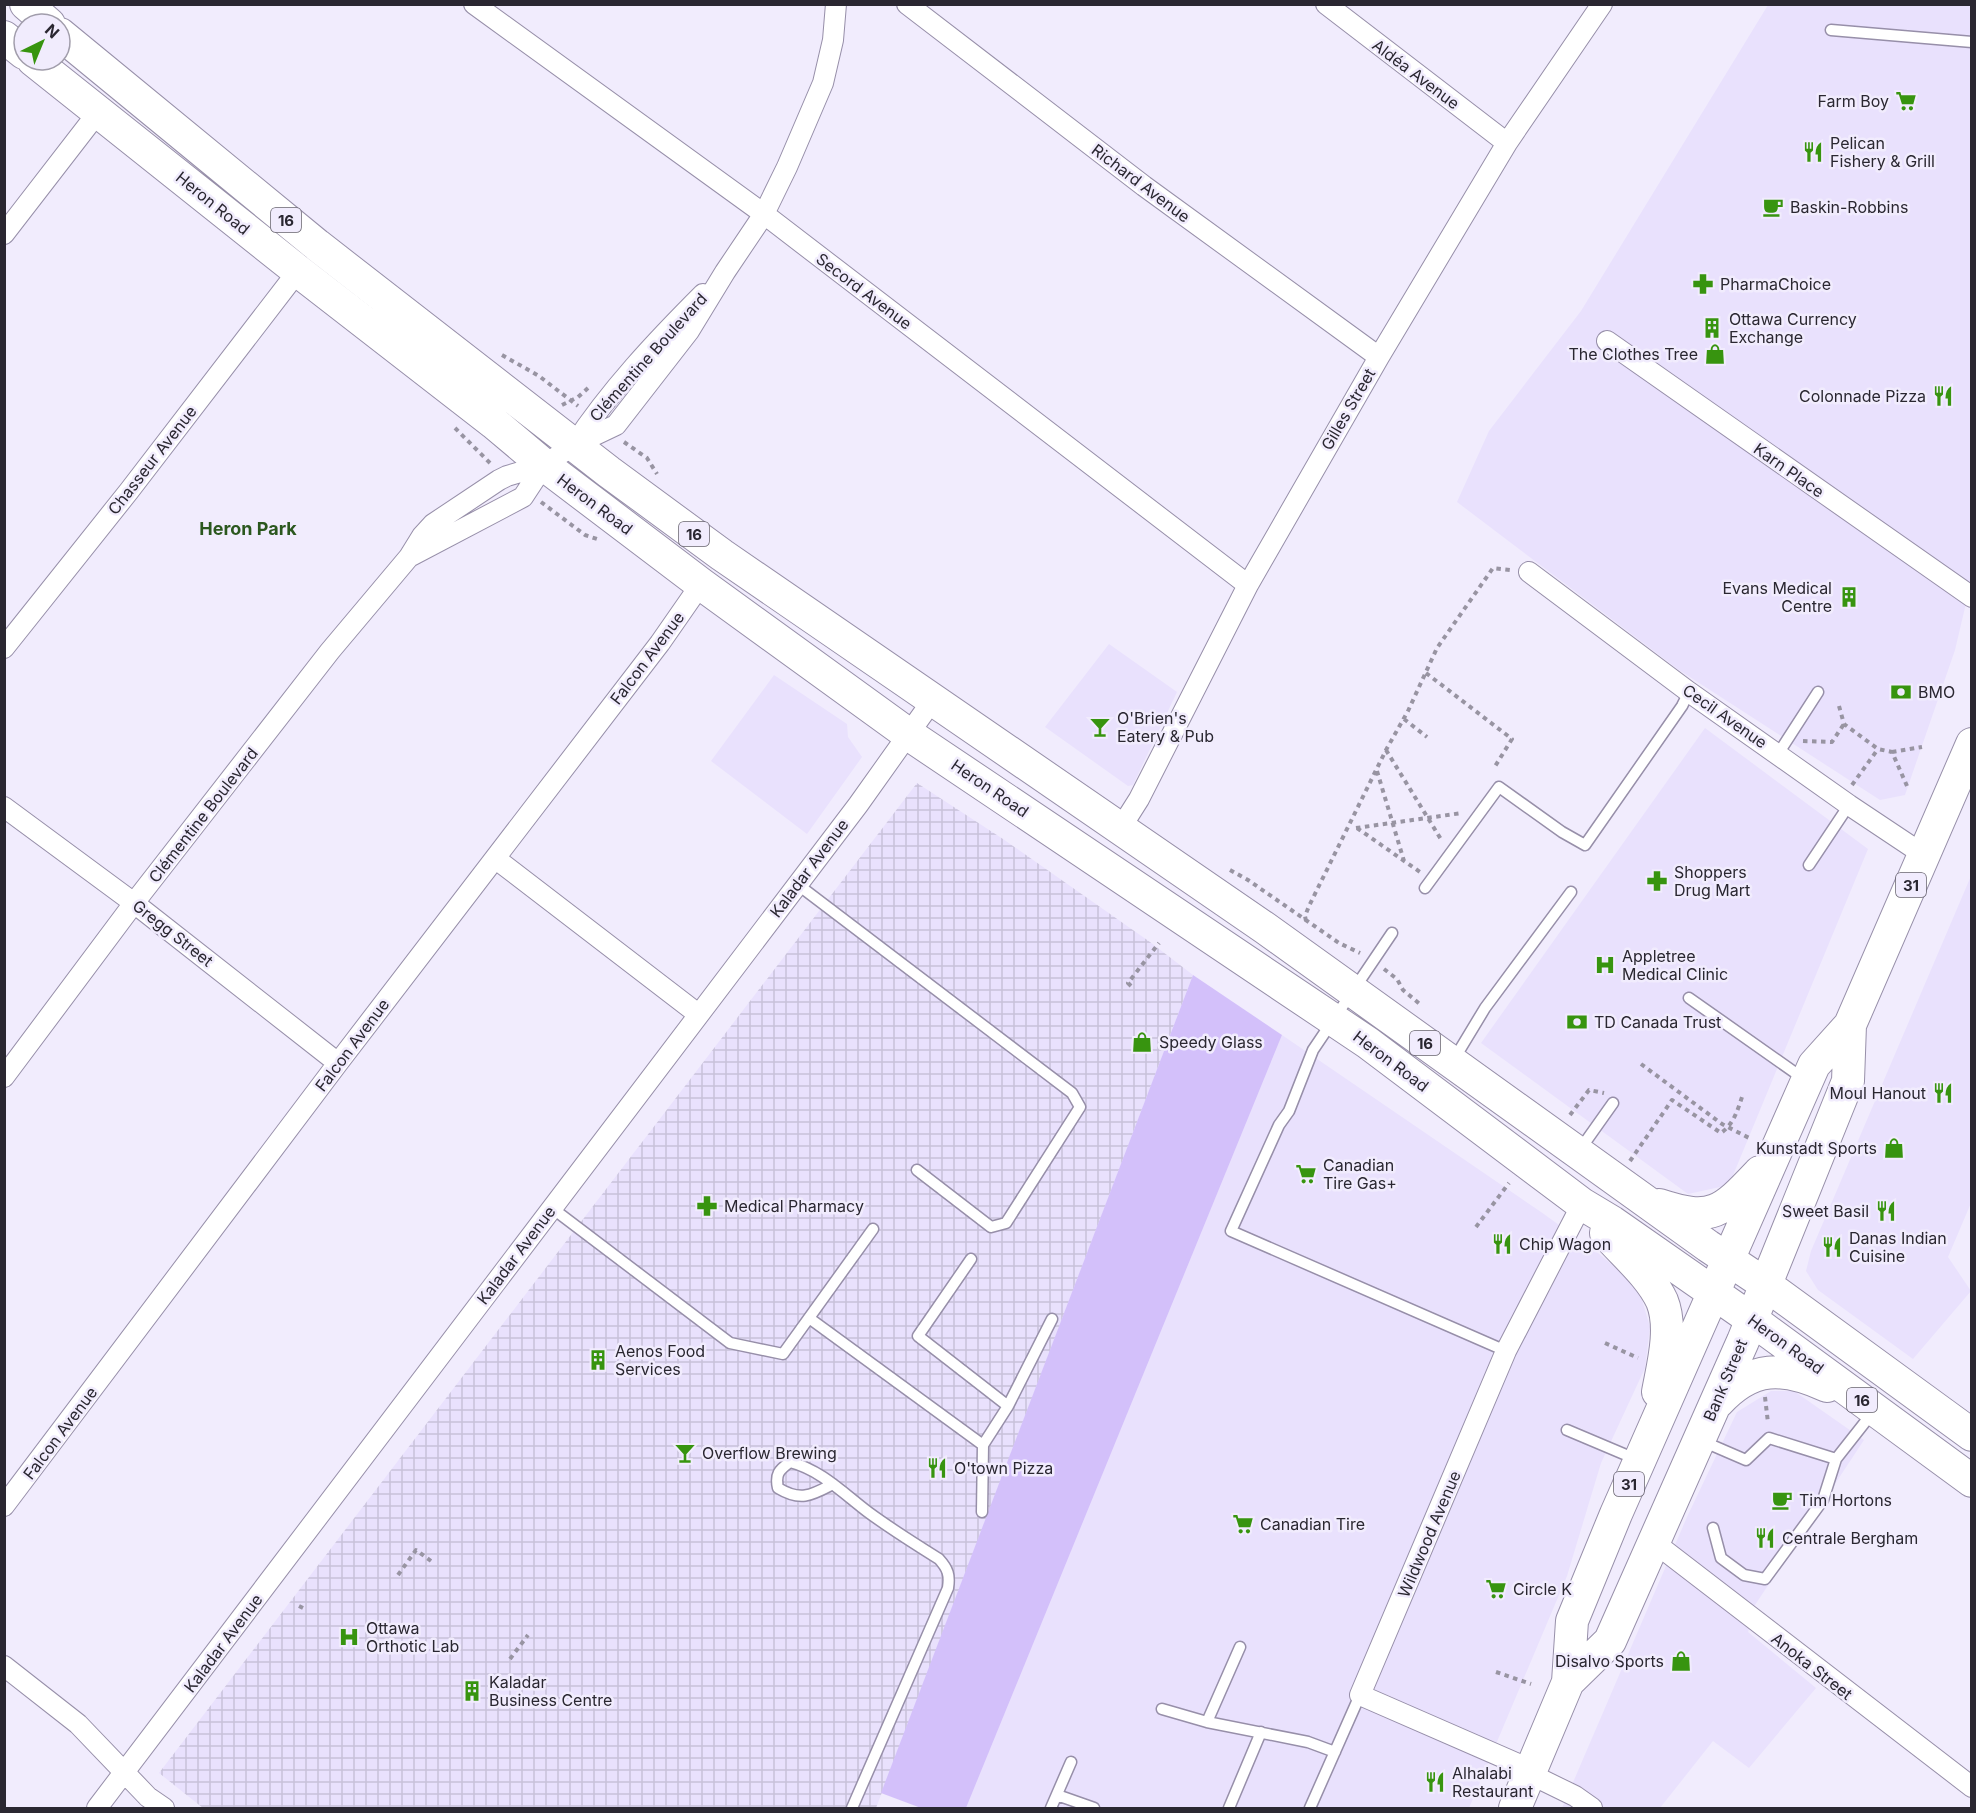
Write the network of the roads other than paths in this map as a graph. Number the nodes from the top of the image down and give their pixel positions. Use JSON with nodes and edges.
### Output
{"nodes":[{"id":1,"x":474,"y":4,"type":"edge"},
{"id":2,"x":836,"y":4,"type":"edge"},
{"id":3,"x":907,"y":4,"type":"edge"},
{"id":4,"x":1326,"y":4,"type":"edge"},
{"id":5,"x":1602,"y":4,"type":"edge"},
{"id":6,"x":1831,"y":30,"type":"dead end"},
{"id":7,"x":1971,"y":42,"type":"edge"},
{"id":8,"x":72,"y":44,"type":"edge"},
{"id":9,"x":49,"y":72,"type":"edge"},
{"id":10,"x":99,"y":111,"type":"junction"},
{"id":11,"x":1507,"y":142,"type":"junction"},
{"id":12,"x":764,"y":214,"type":"junction"},
{"id":13,"x":4,"y":234,"type":"edge"},
{"id":14,"x":298,"y":271,"type":"junction"},
{"id":15,"x":1607,"y":341,"type":"dead end"},
{"id":16,"x":1378,"y":357,"type":"junction"},
{"id":17,"x":574,"y":445,"type":"junction"},
{"id":18,"x":544,"y":465,"type":"junction"},
{"id":19,"x":409,"y":557,"type":"junction"},
{"id":20,"x":1529,"y":572,"type":"road end"},
{"id":21,"x":701,"y":584,"type":"junction"},
{"id":22,"x":1248,"y":585,"type":"junction"},
{"id":23,"x":1971,"y":597,"type":"edge"},
{"id":24,"x":4,"y":648,"type":"edge"},
{"id":25,"x":1689,"y":692,"type":"junction"},
{"id":26,"x":1818,"y":692,"type":"dead end"},
{"id":27,"x":932,"y":700,"type":"junction"},
{"id":28,"x":908,"y":734,"type":"junction"},
{"id":29,"x":1971,"y":744,"type":"edge"},
{"id":30,"x":1782,"y":746,"type":"junction"},
{"id":31,"x":1850,"y":796,"type":"junction"},
{"id":32,"x":4,"y":807,"type":"edge"},
{"id":33,"x":1120,"y":829,"type":"junction"},
{"id":34,"x":1924,"y":855,"type":"junction"},
{"id":35,"x":496,"y":859,"type":"junction"},
{"id":36,"x":1809,"y":865,"type":"dead end"},
{"id":37,"x":797,"y":884,"type":"junction"},
{"id":38,"x":1425,"y":888,"type":"dead end"},
{"id":39,"x":1571,"y":892,"type":"dead end"},
{"id":40,"x":134,"y":903,"type":"junction"},
{"id":41,"x":1392,"y":933,"type":"dead end"},
{"id":42,"x":1354,"y":992,"type":"junction"},
{"id":43,"x":1689,"y":998,"type":"dead end"},
{"id":44,"x":698,"y":1014,"type":"junction"},
{"id":45,"x":1334,"y":1020,"type":"junction"},
{"id":46,"x":1850,"y":1025,"type":"junction"},
{"id":47,"x":338,"y":1063,"type":"junction"},
{"id":48,"x":1452,"y":1063,"type":"junction"},
{"id":49,"x":4,"y":1077,"type":"edge"},
{"id":50,"x":1807,"y":1080,"type":"junction"},
{"id":51,"x":1611,"y":1099,"type":"road end"},
{"id":52,"x":1762,"y":1148,"type":"junction"},
{"id":53,"x":1578,"y":1152,"type":"junction"},
{"id":54,"x":917,"y":1170,"type":"dead end"},
{"id":55,"x":1645,"y":1201,"type":"junction"},
{"id":56,"x":1582,"y":1204,"type":"junction"},
{"id":57,"x":552,"y":1208,"type":"junction"},
{"id":58,"x":873,"y":1228,"type":"dead end"},
{"id":59,"x":971,"y":1259,"type":"dead end"},
{"id":60,"x":1729,"y":1260,"type":"junction"},
{"id":61,"x":1765,"y":1284,"type":"junction"},
{"id":62,"x":1713,"y":1292,"type":"junction"},
{"id":63,"x":809,"y":1318,"type":"junction"},
{"id":64,"x":1052,"y":1319,"type":"dead end"},
{"id":65,"x":1751,"y":1319,"type":"junction"},
{"id":66,"x":1506,"y":1351,"type":"junction"},
{"id":67,"x":1008,"y":1406,"type":"junction"},
{"id":68,"x":1713,"y":1407,"type":"junction"},
{"id":69,"x":1875,"y":1409,"type":"junction"},
{"id":70,"x":1567,"y":1430,"type":"dead end"},
{"id":71,"x":1971,"y":1436,"type":"edge"},
{"id":72,"x":1700,"y":1440,"type":"junction"},
{"id":73,"x":983,"y":1445,"type":"junction"},
{"id":74,"x":1645,"y":1447,"type":"junction"},
{"id":75,"x":1836,"y":1459,"type":"junction"},
{"id":76,"x":1971,"y":1481,"type":"edge"},
{"id":77,"x":833,"y":1484,"type":"junction"},
{"id":78,"x":4,"y":1506,"type":"edge"},
{"id":79,"x":982,"y":1512,"type":"dead end"},
{"id":80,"x":1713,"y":1528,"type":"dead end"},
{"id":81,"x":1655,"y":1543,"type":"junction"},
{"id":82,"x":1240,"y":1647,"type":"dead end"},
{"id":83,"x":4,"y":1666,"type":"edge"},
{"id":84,"x":1568,"y":1682,"type":"junction"},
{"id":85,"x":1360,"y":1695,"type":"junction"},
{"id":86,"x":1162,"y":1709,"type":"dead end"},
{"id":87,"x":1207,"y":1722,"type":"junction"},
{"id":88,"x":1261,"y":1732,"type":"junction"},
{"id":89,"x":1335,"y":1752,"type":"junction"},
{"id":90,"x":1071,"y":1762,"type":"dead end"},
{"id":91,"x":124,"y":1772,"type":"junction"},
{"id":92,"x":1531,"y":1772,"type":"junction"},
{"id":93,"x":1971,"y":1787,"type":"edge"},
{"id":94,"x":1057,"y":1795,"type":"junction"},
{"id":95,"x":97,"y":1809,"type":"edge"},
{"id":96,"x":164,"y":1809,"type":"edge"},
{"id":97,"x":852,"y":1809,"type":"edge"},
{"id":98,"x":1051,"y":1809,"type":"edge"},
{"id":99,"x":1094,"y":1809,"type":"edge"},
{"id":100,"x":1229,"y":1809,"type":"edge"},
{"id":101,"x":1310,"y":1809,"type":"edge"},
{"id":102,"x":1515,"y":1809,"type":"edge"},
{"id":103,"x":1592,"y":1809,"type":"edge"}],
"edges":[{"from":1,"to":12,"type":"street","name":"Secord Avenue"},
{"from":2,"to":12,"type":"street","name":"Clémentine Boulevard"},
{"from":3,"to":16,"type":"street","name":"Richard Avenue"},
{"from":4,"to":11,"type":"street","name":"Aldéa Avenue"},
{"from":5,"to":11,"type":"street","name":"Gilles Street"},
{"from":6,"to":7,"type":"lane"},
{"from":8,"to":17,"type":"main road","name":"Heron Road","number":"16"},
{"from":9,"to":10,"type":"main road","name":"Heron Road","number":"16"},
{"from":10,"to":13,"type":"street"},
{"from":10,"to":14,"type":"main road","name":"Heron Road","number":"16"},
{"from":11,"to":16,"type":"street","name":"Gilles Street"},
{"from":12,"to":17,"type":"street","name":"Clémentine Boulevard"},
{"from":12,"to":22,"type":"street","name":"Secord Avenue"},
{"from":14,"to":18,"type":"main road","name":"Heron Road","number":"16"},
{"from":14,"to":24,"type":"street","name":"Chasseur Avenue"},
{"from":15,"to":23,"type":"street","name":"Karn Place"},
{"from":16,"to":22,"type":"street","name":"Gilles Street"},
{"from":17,"to":18,"type":"street","name":"Clémentine Boulevard"},
{"from":17,"to":27,"type":"main road","name":"Heron Road","number":"16"},
{"from":18,"to":19,"type":"street","name":"Clémentine Boulevard"},
{"from":18,"to":19,"type":"street","name":"Clémentine Boulevard"},
{"from":18,"to":21,"type":"main road","name":"Heron Road","number":"16"},
{"from":19,"to":40,"type":"street","name":"Clémentine Boulevard"},
{"from":20,"to":25,"type":"street","name":"Cecil Avenue"},
{"from":21,"to":28,"type":"main road","name":"Heron Road","number":"16"},
{"from":21,"to":35,"type":"street","name":"Falcon Avenue"},
{"from":22,"to":33,"type":"street","name":"Gilles Street"},
{"from":25,"to":30,"type":"street","name":"Cecil Avenue"},
{"from":25,"to":38,"type":"lane"},
{"from":26,"to":30,"type":"lane"},
{"from":27,"to":28,"type":"street","name":"Kaladar Avenue"},
{"from":27,"to":33,"type":"main road","name":"Heron Road","number":"16"},
{"from":28,"to":37,"type":"street","name":"Kaladar Avenue"},
{"from":28,"to":45,"type":"main road","name":"Heron Road","number":"16"},
{"from":29,"to":34,"type":"main road","name":"Bank Street","number":"31"},
{"from":30,"to":31,"type":"street","name":"Cecil Avenue"},
{"from":31,"to":34,"type":"street","name":"Cecil Avenue"},
{"from":31,"to":36,"type":"lane"},
{"from":32,"to":40,"type":"street","name":"Gregg Street"},
{"from":33,"to":42,"type":"main road","name":"Heron Road","number":"16"},
{"from":34,"to":46,"type":"main road","name":"Bank Street","number":"31"},
{"from":35,"to":44,"type":"street"},
{"from":35,"to":47,"type":"street","name":"Falcon Avenue"},
{"from":37,"to":44,"type":"street","name":"Kaladar Avenue"},
{"from":37,"to":54,"type":"lane"},
{"from":39,"to":48,"type":"lane"},
{"from":40,"to":47,"type":"street","name":"Gregg Street"},
{"from":40,"to":49,"type":"street","name":"Clémentine Boulevard"},
{"from":41,"to":42,"type":"lane"},
{"from":42,"to":45,"type":"lane"},
{"from":42,"to":48,"type":"main road","name":"Heron Road","number":"16"},
{"from":43,"to":50,"type":"lane"},
{"from":44,"to":57,"type":"street","name":"Kaladar Avenue"},
{"from":45,"to":56,"type":"main road","name":"Heron Road","number":"16"},
{"from":45,"to":66,"type":"lane"},
{"from":46,"to":50,"type":"main road","name":"Bank Street","number":"31"},
{"from":46,"to":61,"type":"main road","name":"Bank Street","number":"31"},
{"from":47,"to":78,"type":"street","name":"Falcon Avenue"},
{"from":48,"to":53,"type":"main road","name":"Heron Road","number":"16"},
{"from":50,"to":52,"type":"main road","name":"Bank Street","number":"31"},
{"from":51,"to":53,"type":"lane"},
{"from":52,"to":55,"type":"main road"},
{"from":52,"to":60,"type":"main road","name":"Bank Street","number":"31"},
{"from":53,"to":55,"type":"main road","name":"Heron Road","number":"16"},
{"from":55,"to":60,"type":"main road","name":"Heron Road","number":"16"},
{"from":56,"to":62,"type":"main road","name":"Heron Road","number":"16"},
{"from":56,"to":66,"type":"street","name":"Wildwood Avenue"},
{"from":56,"to":74,"type":"main road"},
{"from":57,"to":63,"type":"lane"},
{"from":57,"to":91,"type":"street","name":"Kaladar Avenue"},
{"from":58,"to":63,"type":"lane"},
{"from":59,"to":67,"type":"lane"},
{"from":60,"to":61,"type":"main road","name":"Heron Road","number":"16"},
{"from":60,"to":62,"type":"main road","name":"Bank Street","number":"31"},
{"from":61,"to":65,"type":"main road","name":"Bank Street","number":"31"},
{"from":61,"to":71,"type":"main road","name":"Heron Road","number":"16"},
{"from":62,"to":65,"type":"main road","name":"Heron Road","number":"16"},
{"from":62,"to":74,"type":"main road","name":"Bank Street","number":"31"},
{"from":63,"to":73,"type":"lane"},
{"from":64,"to":67,"type":"lane"},
{"from":65,"to":68,"type":"main road","name":"Bank Street","number":"31"},
{"from":65,"to":69,"type":"main road","name":"Heron Road","number":"16"},
{"from":66,"to":85,"type":"street","name":"Wildwood Avenue"},
{"from":67,"to":73,"type":"lane"},
{"from":68,"to":69,"type":"main road"},
{"from":68,"to":72,"type":"main road","name":"Bank Street","number":"31"},
{"from":69,"to":75,"type":"lane"},
{"from":69,"to":76,"type":"main road","name":"Heron Road","number":"16"},
{"from":70,"to":74,"type":"lane"},
{"from":72,"to":75,"type":"lane"},
{"from":72,"to":81,"type":"main road","name":"Bank Street","number":"31"},
{"from":73,"to":79,"type":"lane"},
{"from":74,"to":84,"type":"main road","name":"Bank Street","number":"31"},
{"from":75,"to":80,"type":"lane"},
{"from":77,"to":77,"type":"lane"},
{"from":77,"to":97,"type":"lane"},
{"from":81,"to":84,"type":"main road","name":"Bank Street","number":"31"},
{"from":81,"to":93,"type":"street","name":"Anoka Street"},
{"from":82,"to":87,"type":"lane"},
{"from":83,"to":91,"type":"street"},
{"from":84,"to":92,"type":"main road","name":"Bank Street","number":"31"},
{"from":85,"to":89,"type":"lane"},
{"from":85,"to":92,"type":"street"},
{"from":86,"to":87,"type":"lane"},
{"from":87,"to":88,"type":"lane"},
{"from":88,"to":89,"type":"lane"},
{"from":88,"to":100,"type":"lane"},
{"from":89,"to":101,"type":"lane"},
{"from":90,"to":94,"type":"lane"},
{"from":91,"to":95,"type":"street","name":"Kaladar Avenue"},
{"from":91,"to":96,"type":"street"},
{"from":92,"to":102,"type":"main road","name":"Bank Street","number":"31"},
{"from":92,"to":103,"type":"street"},
{"from":94,"to":98,"type":"lane"},
{"from":94,"to":99,"type":"lane"}]}
